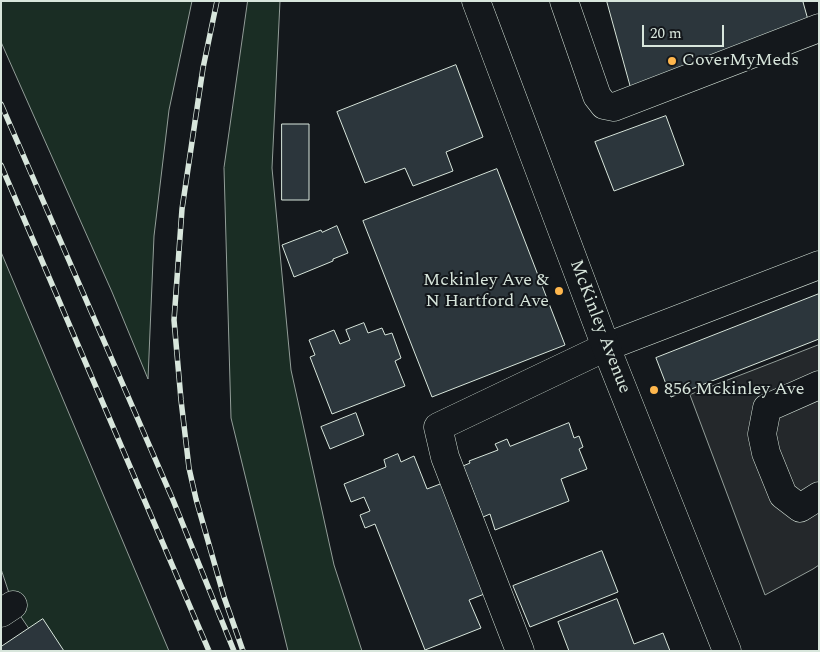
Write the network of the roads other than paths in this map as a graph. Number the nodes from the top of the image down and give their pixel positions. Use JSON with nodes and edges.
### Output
{"nodes":[{"id":1,"x":476,"y":1,"type":"edge"},
{"id":2,"x":564,"y":1,"type":"edge"},
{"id":3,"x":819,"y":28,"type":"edge"},
{"id":4,"x":819,"y":265,"type":"edge"},
{"id":5,"x":606,"y":346,"type":"junction"},
{"id":6,"x":819,"y":385,"type":"edge"},
{"id":7,"x":819,"y":496,"type":"edge"},
{"id":8,"x":520,"y":651,"type":"edge"},
{"id":9,"x":727,"y":651,"type":"edge"}],
"edges":[{"from":1,"to":5,"type":"main road","name":"McKinley Avenue"},
{"from":2,"to":3,"type":"main road"},
{"from":4,"to":5,"type":"main road"},
{"from":5,"to":8,"type":"main road"},
{"from":5,"to":9,"type":"main road","name":"McKinley Avenue"},
{"from":6,"to":7,"type":"main road"}]}
